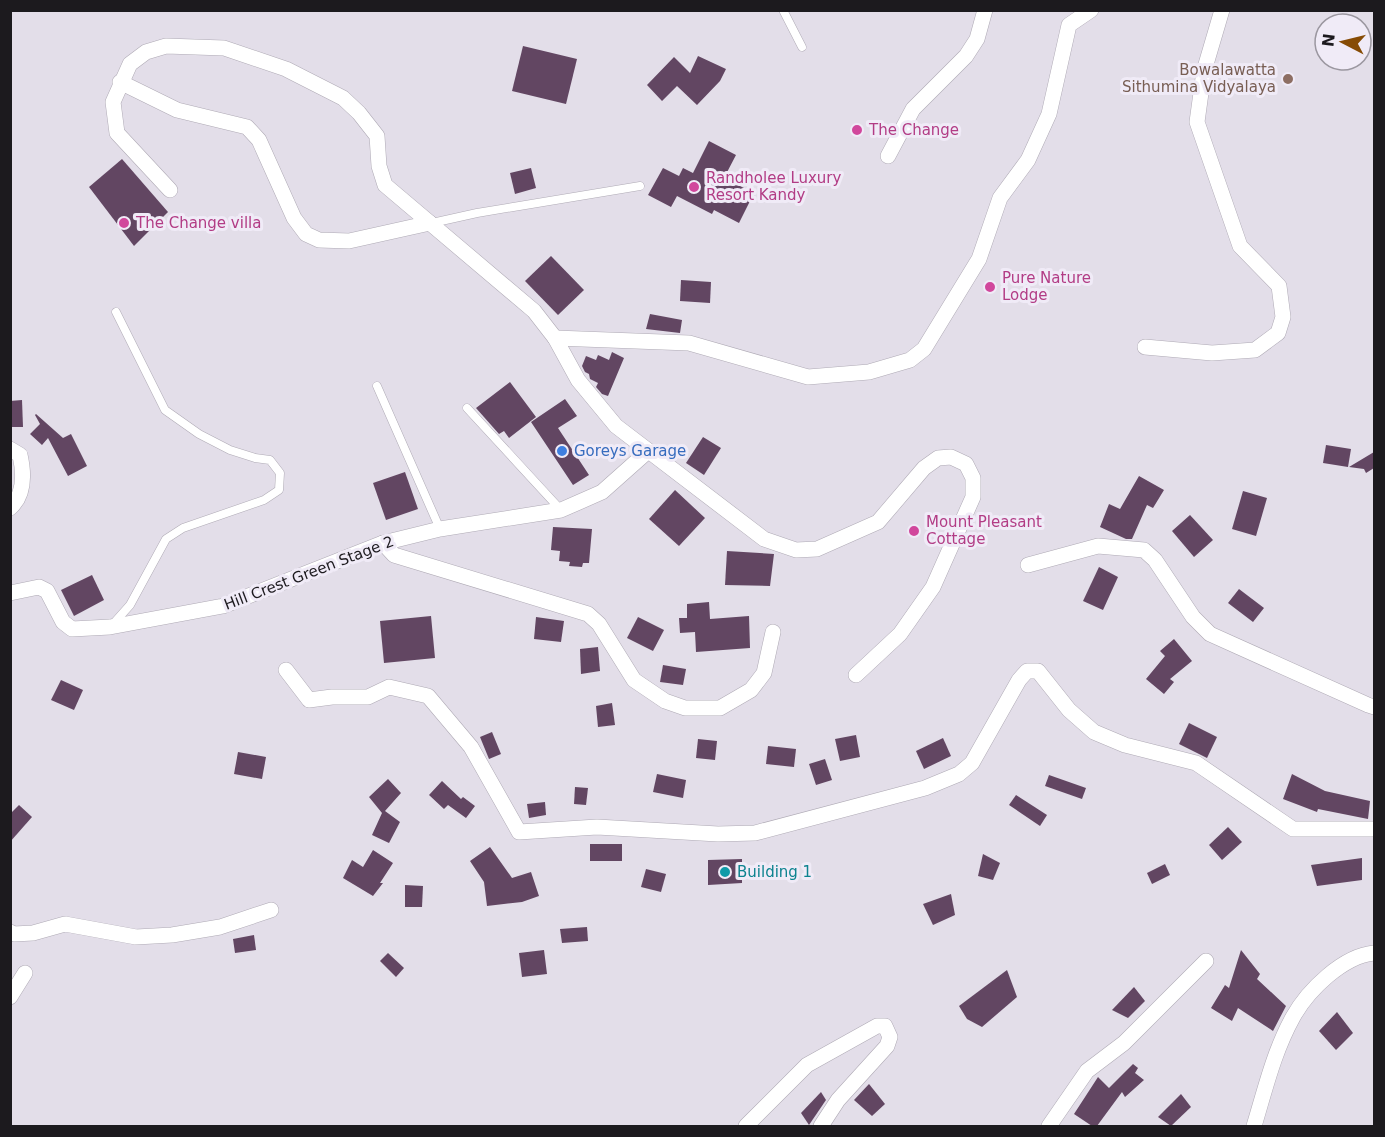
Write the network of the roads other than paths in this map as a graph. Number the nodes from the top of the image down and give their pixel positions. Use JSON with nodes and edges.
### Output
{"nodes":[{"id":1,"x":783,"y":10,"type":"edge"},
{"id":2,"x":985,"y":10,"type":"edge"},
{"id":3,"x":1091,"y":10,"type":"edge"},
{"id":4,"x":1222,"y":10,"type":"edge"},
{"id":5,"x":801,"y":47,"type":"dead end"},
{"id":6,"x":120,"y":82,"type":"junction"},
{"id":7,"x":888,"y":156,"type":"dead end"},
{"id":8,"x":640,"y":186,"type":"dead end"},
{"id":9,"x":170,"y":190,"type":"dead end"},
{"id":10,"x":430,"y":223,"type":"junction"},
{"id":11,"x":116,"y":312,"type":"dead end"},
{"id":12,"x":555,"y":338,"type":"junction"},
{"id":13,"x":1145,"y":347,"type":"dead end"},
{"id":14,"x":377,"y":386,"type":"dead end"},
{"id":15,"x":467,"y":408,"type":"dead end"},
{"id":16,"x":10,"y":449,"type":"edge"},
{"id":17,"x":647,"y":452,"type":"junction"},
{"id":18,"x":10,"y":508,"type":"edge"},
{"id":19,"x":561,"y":510,"type":"junction"},
{"id":20,"x":440,"y":529,"type":"junction"},
{"id":21,"x":383,"y":543,"type":"junction"},
{"id":22,"x":1028,"y":565,"type":"dead end"},
{"id":23,"x":10,"y":593,"type":"edge"},
{"id":24,"x":110,"y":627,"type":"junction"},
{"id":25,"x":773,"y":632,"type":"dead end"},
{"id":26,"x":286,"y":670,"type":"dead end"},
{"id":27,"x":856,"y":675,"type":"dead end"},
{"id":28,"x":1374,"y":707,"type":"edge"},
{"id":29,"x":1374,"y":828,"type":"edge"},
{"id":30,"x":271,"y":910,"type":"dead end"},
{"id":31,"x":10,"y":932,"type":"edge"},
{"id":32,"x":1374,"y":953,"type":"edge"},
{"id":33,"x":1206,"y":961,"type":"dead end"},
{"id":34,"x":25,"y":973,"type":"dead end"},
{"id":35,"x":10,"y":997,"type":"edge"},
{"id":36,"x":746,"y":1126,"type":"edge"},
{"id":37,"x":821,"y":1126,"type":"edge"},
{"id":38,"x":1049,"y":1126,"type":"edge"},
{"id":39,"x":1254,"y":1126,"type":"edge"}],
"edges":[{"from":1,"to":5,"type":"lane"},
{"from":2,"to":7,"type":"street"},
{"from":3,"to":12,"type":"street"},
{"from":4,"to":13,"type":"street"},
{"from":6,"to":9,"type":"street"},
{"from":6,"to":10,"type":"street"},
{"from":6,"to":10,"type":"street"},
{"from":8,"to":10,"type":"lane"},
{"from":10,"to":12,"type":"street"},
{"from":11,"to":24,"type":"lane"},
{"from":12,"to":17,"type":"street"},
{"from":14,"to":20,"type":"lane"},
{"from":15,"to":19,"type":"lane"},
{"from":16,"to":18,"type":"street"},
{"from":17,"to":19,"type":"street","name":"Hill Crest Green Stage 2"},
{"from":17,"to":27,"type":"street"},
{"from":19,"to":20,"type":"street","name":"Hill Crest Green Stage 2"},
{"from":20,"to":21,"type":"street","name":"Hill Crest Green Stage 2"},
{"from":21,"to":24,"type":"street","name":"Hill Crest Green Stage 2"},
{"from":21,"to":25,"type":"street"},
{"from":22,"to":28,"type":"street"},
{"from":23,"to":24,"type":"street","name":"Hill Crest Green Stage 2"},
{"from":26,"to":29,"type":"street"},
{"from":30,"to":31,"type":"street"},
{"from":32,"to":39,"type":"street"},
{"from":33,"to":38,"type":"street"},
{"from":34,"to":35,"type":"street"},
{"from":36,"to":37,"type":"street"}]}
